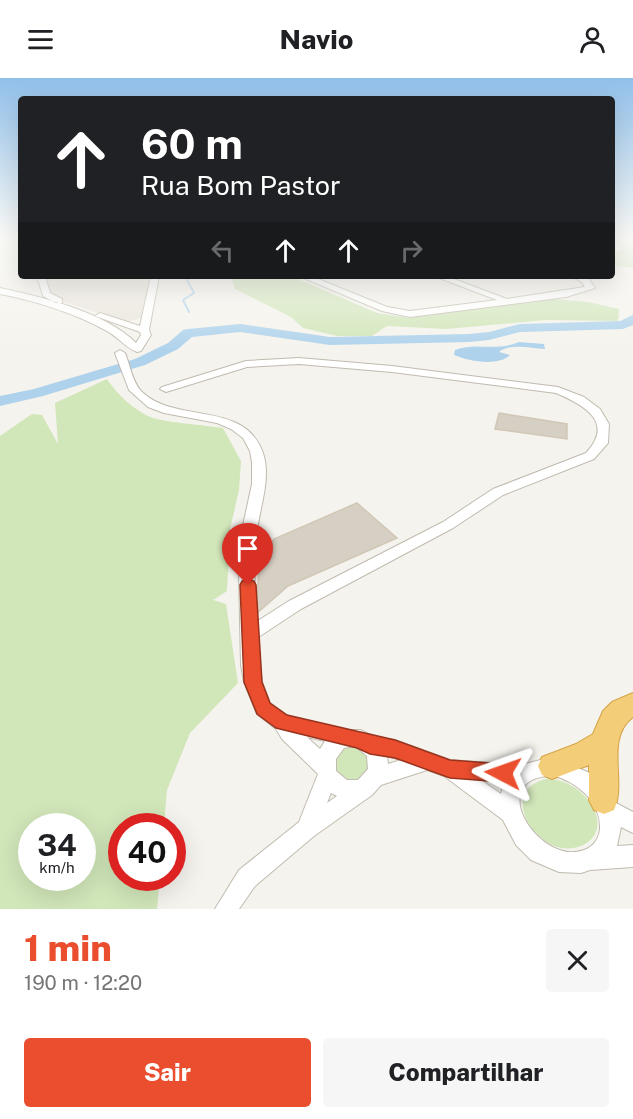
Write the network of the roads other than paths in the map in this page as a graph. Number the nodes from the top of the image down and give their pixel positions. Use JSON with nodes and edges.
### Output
{"nodes":[{"id":1,"x":42,"y":279,"type":"edge"},
{"id":2,"x":154,"y":279,"type":"edge"},
{"id":3,"x":310,"y":279,"type":"edge"},
{"id":4,"x":447,"y":279,"type":"edge"},
{"id":5,"x":580,"y":279,"type":"edge"},
{"id":6,"x":0,"y":291,"type":"edge"},
{"id":7,"x":507,"y":300,"type":"junction"},
{"id":8,"x":144,"y":330,"type":"junction"},
{"id":9,"x":115,"y":331,"type":"junction"},
{"id":10,"x":135,"y":350,"type":"junction"},
{"id":11,"x":124,"y":360,"type":"junction"},
{"id":12,"x":166,"y":389,"type":"dead end"},
{"id":13,"x":249,"y":635,"type":"junction"},
{"id":14,"x":633,"y":704,"type":"edge"},
{"id":15,"x":283,"y":723,"type":"junction"},
{"id":16,"x":361,"y":742,"type":"junction"},
{"id":17,"x":604,"y":742,"type":"junction"},
{"id":18,"x":426,"y":761,"type":"junction"},
{"id":19,"x":552,"y":766,"type":"junction"},
{"id":20,"x":450,"y":769,"type":"junction"},
{"id":21,"x":326,"y":770,"type":"junction"},
{"id":22,"x":522,"y":774,"type":"junction"},
{"id":23,"x":371,"y":782,"type":"junction"},
{"id":24,"x":606,"y":805,"type":"junction"},
{"id":25,"x":510,"y":813,"type":"junction"},
{"id":26,"x":633,"y":823,"type":"edge"},
{"id":27,"x":307,"y":829,"type":"junction"},
{"id":28,"x":633,"y":856,"type":"edge"},
{"id":29,"x":591,"y":859,"type":"junction"},
{"id":30,"x":226,"y":909,"type":"edge"}],
"edges":[{"from":1,"to":8,"type":"street"},
{"from":2,"to":8,"type":"street"},
{"from":3,"to":7,"type":"street"},
{"from":4,"to":7,"type":"street"},
{"from":5,"to":7,"type":"street"},
{"from":6,"to":9,"type":"street"},
{"from":8,"to":10,"type":"street"},
{"from":9,"to":10,"type":"street"},
{"from":9,"to":11,"type":"street"},
{"from":10,"to":11,"type":"street"},
{"from":11,"to":13,"type":"street"},
{"from":12,"to":13,"type":"street"},
{"from":13,"to":15,"type":"street"},
{"from":14,"to":17,"type":"highway"},
{"from":15,"to":16,"type":"street"},
{"from":15,"to":21,"type":"street"},
{"from":16,"to":18,"type":"street"},
{"from":16,"to":21,"type":"street"},
{"from":16,"to":23,"type":"street"},
{"from":17,"to":19,"type":"highway"},
{"from":17,"to":24,"type":"highway"},
{"from":18,"to":20,"type":"street"},
{"from":18,"to":23,"type":"street"},
{"from":19,"to":22,"type":"street"},
{"from":19,"to":24,"type":"street"},
{"from":20,"to":22,"type":"street"},
{"from":20,"to":25,"type":"street"},
{"from":21,"to":23,"type":"street"},
{"from":21,"to":27,"type":"street"},
{"from":22,"to":25,"type":"street"},
{"from":23,"to":27,"type":"street"},
{"from":24,"to":26,"type":"street"},
{"from":24,"to":29,"type":"street"},
{"from":25,"to":29,"type":"street"},
{"from":27,"to":30,"type":"street"},
{"from":28,"to":29,"type":"street"}]}
